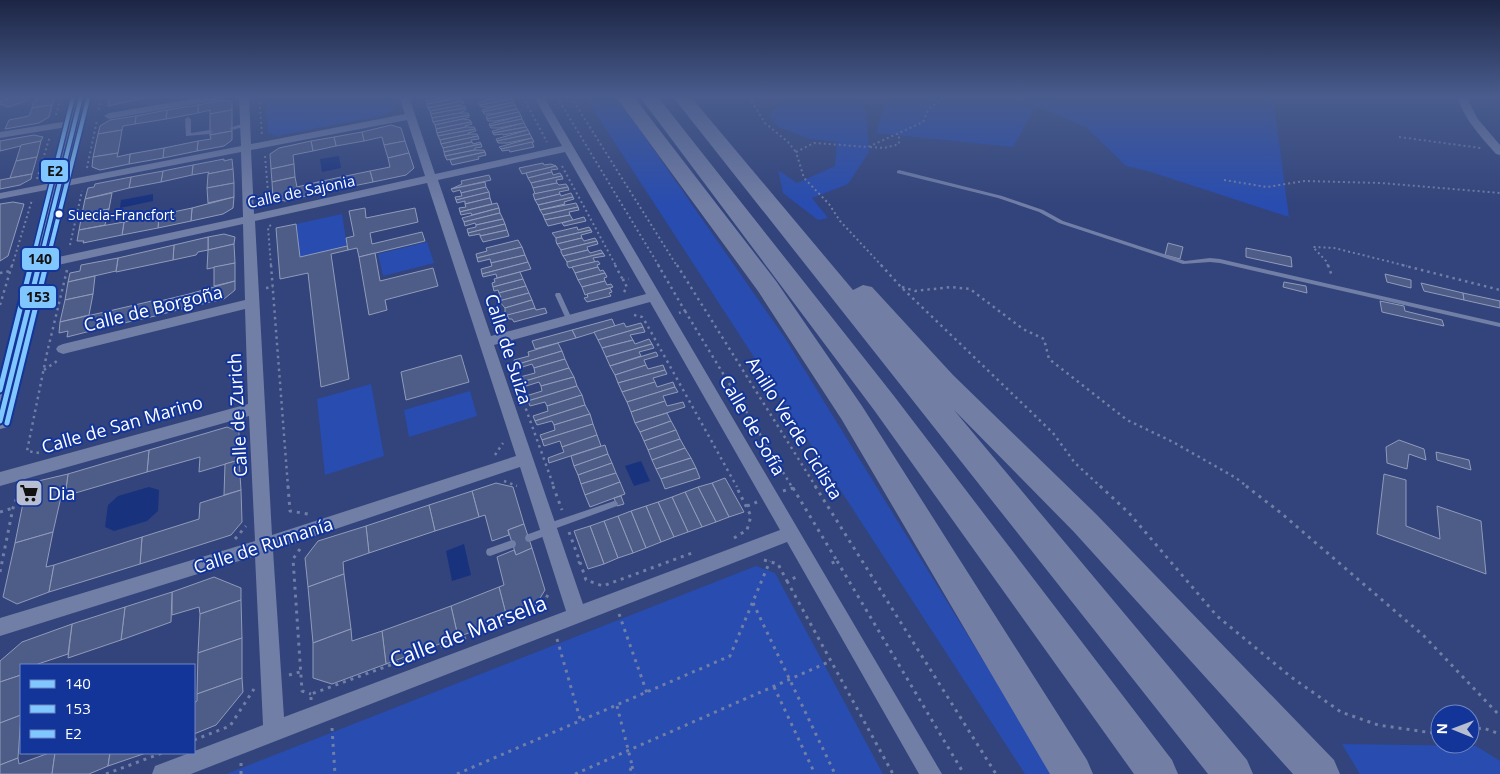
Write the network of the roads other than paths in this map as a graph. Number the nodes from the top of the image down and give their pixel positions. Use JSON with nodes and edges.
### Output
{"nodes":[{"id":1,"x":72,"y":133,"type":"edge"},
{"id":2,"x":188,"y":133,"type":"edge"},
{"id":3,"x":202,"y":133,"type":"edge"},
{"id":4,"x":241,"y":133,"type":"edge"},
{"id":5,"x":323,"y":133,"type":"edge"},
{"id":6,"x":417,"y":133,"type":"edge"},
{"id":7,"x":561,"y":133,"type":"edge"},
{"id":8,"x":651,"y":133,"type":"edge"},
{"id":9,"x":677,"y":133,"type":"edge"},
{"id":10,"x":712,"y":133,"type":"edge"},
{"id":11,"x":1483,"y":133,"type":"edge"},
{"id":12,"x":246,"y":148,"type":"junction"},
{"id":13,"x":569,"y":148,"type":"junction"},
{"id":14,"x":1500,"y":151,"type":"edge"},
{"id":15,"x":735,"y":161,"type":"junction"},
{"id":16,"x":899,"y":172,"type":"dead end"},
{"id":17,"x":432,"y":179,"type":"junction"},
{"id":18,"x":59,"y":185,"type":"junction"},
{"id":19,"x":0,"y":196,"type":"edge"},
{"id":20,"x":249,"y":219,"type":"junction"},
{"id":21,"x":40,"y":265,"type":"junction"},
{"id":22,"x":558,"y":295,"type":"dead end"},
{"id":23,"x":654,"y":296,"type":"junction"},
{"id":24,"x":252,"y":297,"type":"junction"},
{"id":25,"x":568,"y":320,"type":"junction"},
{"id":26,"x":1500,"y":325,"type":"edge"},
{"id":27,"x":486,"y":342,"type":"junction"},
{"id":28,"x":63,"y":349,"type":"dead end"},
{"id":29,"x":256,"y":408,"type":"junction"},
{"id":30,"x":0,"y":421,"type":"edge"},
{"id":31,"x":526,"y":459,"type":"junction"},
{"id":32,"x":0,"y":479,"type":"edge"},
{"id":33,"x":614,"y":504,"type":"dead end"},
{"id":34,"x":549,"y":528,"type":"junction"},
{"id":35,"x":792,"y":533,"type":"junction"},
{"id":36,"x":529,"y":538,"type":"dead end"},
{"id":37,"x":512,"y":544,"type":"dead end"},
{"id":38,"x":265,"y":546,"type":"junction"},
{"id":39,"x":490,"y":552,"type":"dead end"},
{"id":40,"x":577,"y":614,"type":"junction"},
{"id":41,"x":0,"y":628,"type":"edge"},
{"id":42,"x":274,"y":731,"type":"junction"},
{"id":43,"x":163,"y":774,"type":"edge"},
{"id":44,"x":931,"y":774,"type":"edge"},
{"id":45,"x":1073,"y":774,"type":"edge"},
{"id":46,"x":1158,"y":774,"type":"edge"},
{"id":47,"x":1233,"y":774,"type":"edge"},
{"id":48,"x":1320,"y":774,"type":"edge"}],
"edges":[{"from":1,"to":18,"type":"street"},
{"from":2,"to":3,"type":"lane"},
{"from":4,"to":12,"type":"street","name":"Calle de Zurich"},
{"from":5,"to":12,"type":"street"},
{"from":6,"to":17,"type":"street","name":"Calle de Suiza"},
{"from":7,"to":13,"type":"street","name":"Calle de Sofía"},
{"from":8,"to":45,"type":"highway"},
{"from":9,"to":46,"type":"highway"},
{"from":10,"to":15,"type":"highway"},
{"from":11,"to":14,"type":"street"},
{"from":12,"to":18,"type":"street"},
{"from":12,"to":20,"type":"street","name":"Calle de Zurich"},
{"from":13,"to":17,"type":"street","name":"Calle de Sajonia"},
{"from":13,"to":23,"type":"street","name":"Calle de Sofía"},
{"from":15,"to":47,"type":"highway"},
{"from":15,"to":48,"type":"highway"},
{"from":16,"to":26,"type":"lane"},
{"from":17,"to":20,"type":"street","name":"Calle de Sajonia"},
{"from":17,"to":27,"type":"street","name":"Calle de Suiza"},
{"from":18,"to":19,"type":"street"},
{"from":18,"to":21,"type":"street"},
{"from":20,"to":21,"type":"street","name":"Calle de Sajonia"},
{"from":20,"to":24,"type":"street","name":"Calle de Zurich"},
{"from":21,"to":30,"type":"street"},
{"from":22,"to":25,"type":"lane"},
{"from":23,"to":25,"type":"street"},
{"from":23,"to":35,"type":"street","name":"Calle de Sofía"},
{"from":24,"to":28,"type":"street","name":"Calle de Borgoña"},
{"from":24,"to":29,"type":"street","name":"Calle de Zurich"},
{"from":25,"to":27,"type":"street"},
{"from":27,"to":31,"type":"street","name":"Calle de Suiza"},
{"from":29,"to":32,"type":"street","name":"Calle de San Marino"},
{"from":29,"to":38,"type":"street","name":"Calle de Zurich"},
{"from":31,"to":34,"type":"street","name":"Calle de Suiza"},
{"from":31,"to":38,"type":"street","name":"Calle de Rumanía"},
{"from":33,"to":34,"type":"lane"},
{"from":34,"to":36,"type":"lane"},
{"from":34,"to":40,"type":"street","name":"Calle de Suiza"},
{"from":35,"to":40,"type":"street","name":"Calle de Marsella"},
{"from":35,"to":44,"type":"street","name":"Calle de Sofía"},
{"from":37,"to":39,"type":"lane"},
{"from":38,"to":41,"type":"street","name":"Calle de Rumanía"},
{"from":38,"to":42,"type":"street","name":"Calle de Zurich"},
{"from":40,"to":42,"type":"street","name":"Calle de Marsella"},
{"from":42,"to":43,"type":"street","name":"Calle de Marsella"}]}
